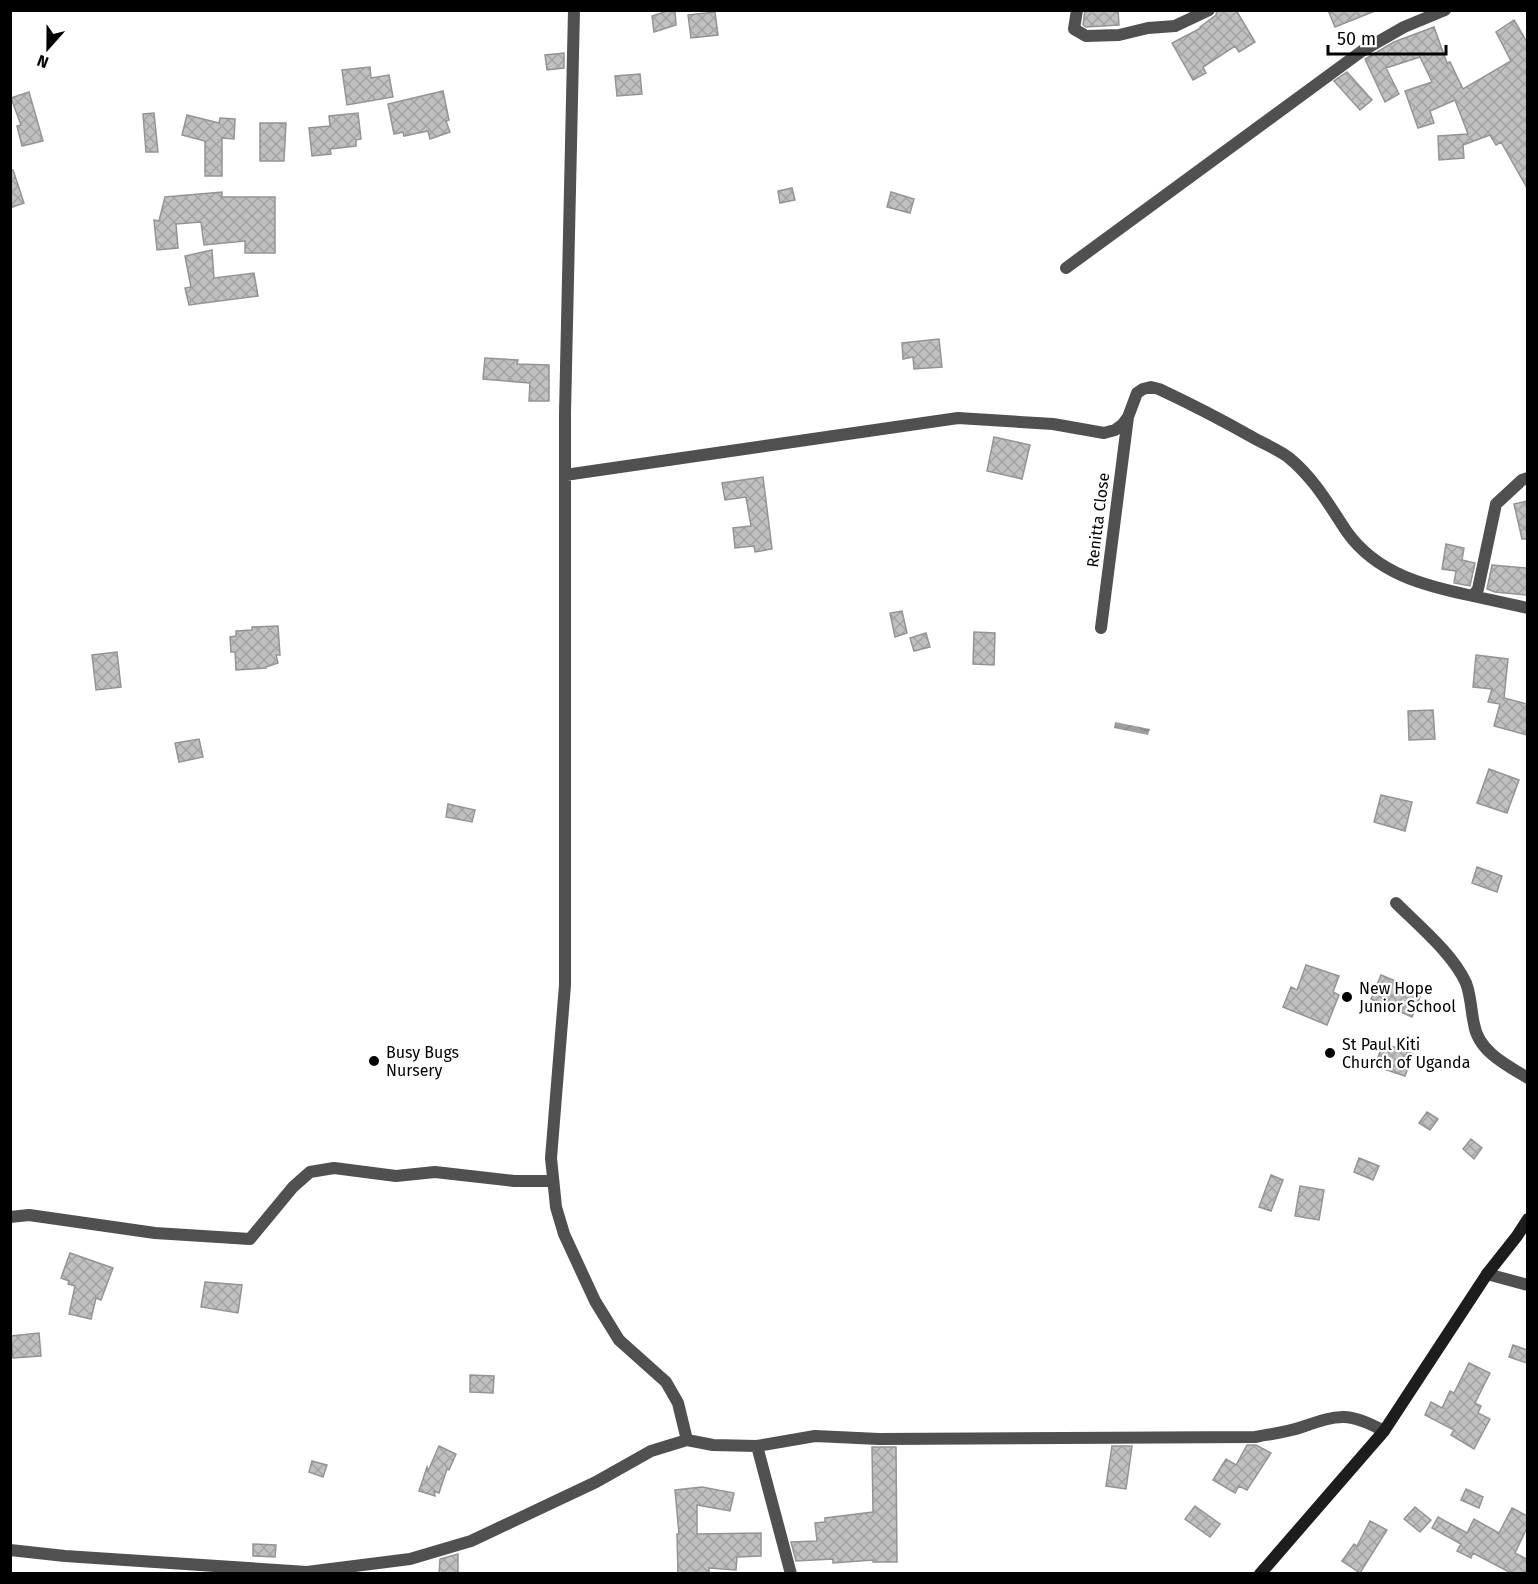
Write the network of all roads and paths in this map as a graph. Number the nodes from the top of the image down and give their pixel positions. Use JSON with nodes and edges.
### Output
{"nodes":[{"id":1,"x":574,"y":10,"type":"edge"},
{"id":2,"x":1077,"y":10,"type":"edge"},
{"id":3,"x":1209,"y":10,"type":"edge"},
{"id":4,"x":1445,"y":10,"type":"edge"},
{"id":5,"x":1066,"y":268,"type":"dead end"},
{"id":6,"x":1128,"y":417,"type":"junction"},
{"id":7,"x":565,"y":475,"type":"junction"},
{"id":8,"x":1527,"y":478,"type":"edge"},
{"id":9,"x":1473,"y":596,"type":"junction"},
{"id":10,"x":1527,"y":608,"type":"edge"},
{"id":11,"x":1101,"y":628,"type":"dead end"},
{"id":12,"x":1396,"y":903,"type":"dead end"},
{"id":13,"x":1527,"y":1078,"type":"edge"},
{"id":14,"x":554,"y":1181,"type":"junction"},
{"id":15,"x":10,"y":1217,"type":"edge"},
{"id":16,"x":1527,"y":1218,"type":"edge"},
{"id":17,"x":1487,"y":1274,"type":"junction"},
{"id":18,"x":1527,"y":1285,"type":"edge"},
{"id":19,"x":1384,"y":1431,"type":"junction"},
{"id":20,"x":687,"y":1440,"type":"junction"},
{"id":21,"x":757,"y":1446,"type":"junction"},
{"id":22,"x":10,"y":1550,"type":"edge"},
{"id":23,"x":791,"y":1574,"type":"edge"},
{"id":24,"x":1260,"y":1574,"type":"edge"}],
"edges":[{"from":1,"to":7,"type":"street"},
{"from":2,"to":3,"type":"street"},
{"from":4,"to":5,"type":"street"},
{"from":6,"to":7,"type":"street"},
{"from":6,"to":9,"type":"street"},
{"from":6,"to":11,"type":"street","name":"Renitta Close"},
{"from":7,"to":14,"type":"street"},
{"from":8,"to":9,"type":"street"},
{"from":9,"to":10,"type":"street"},
{"from":12,"to":13,"type":"street"},
{"from":14,"to":15,"type":"street"},
{"from":14,"to":20,"type":"street"},
{"from":16,"to":17,"type":"street"},
{"from":17,"to":18,"type":"street"},
{"from":17,"to":19,"type":"street"},
{"from":19,"to":21,"type":"street"},
{"from":19,"to":24,"type":"street"},
{"from":20,"to":21,"type":"street"},
{"from":20,"to":22,"type":"street"},
{"from":21,"to":23,"type":"street"}]}
